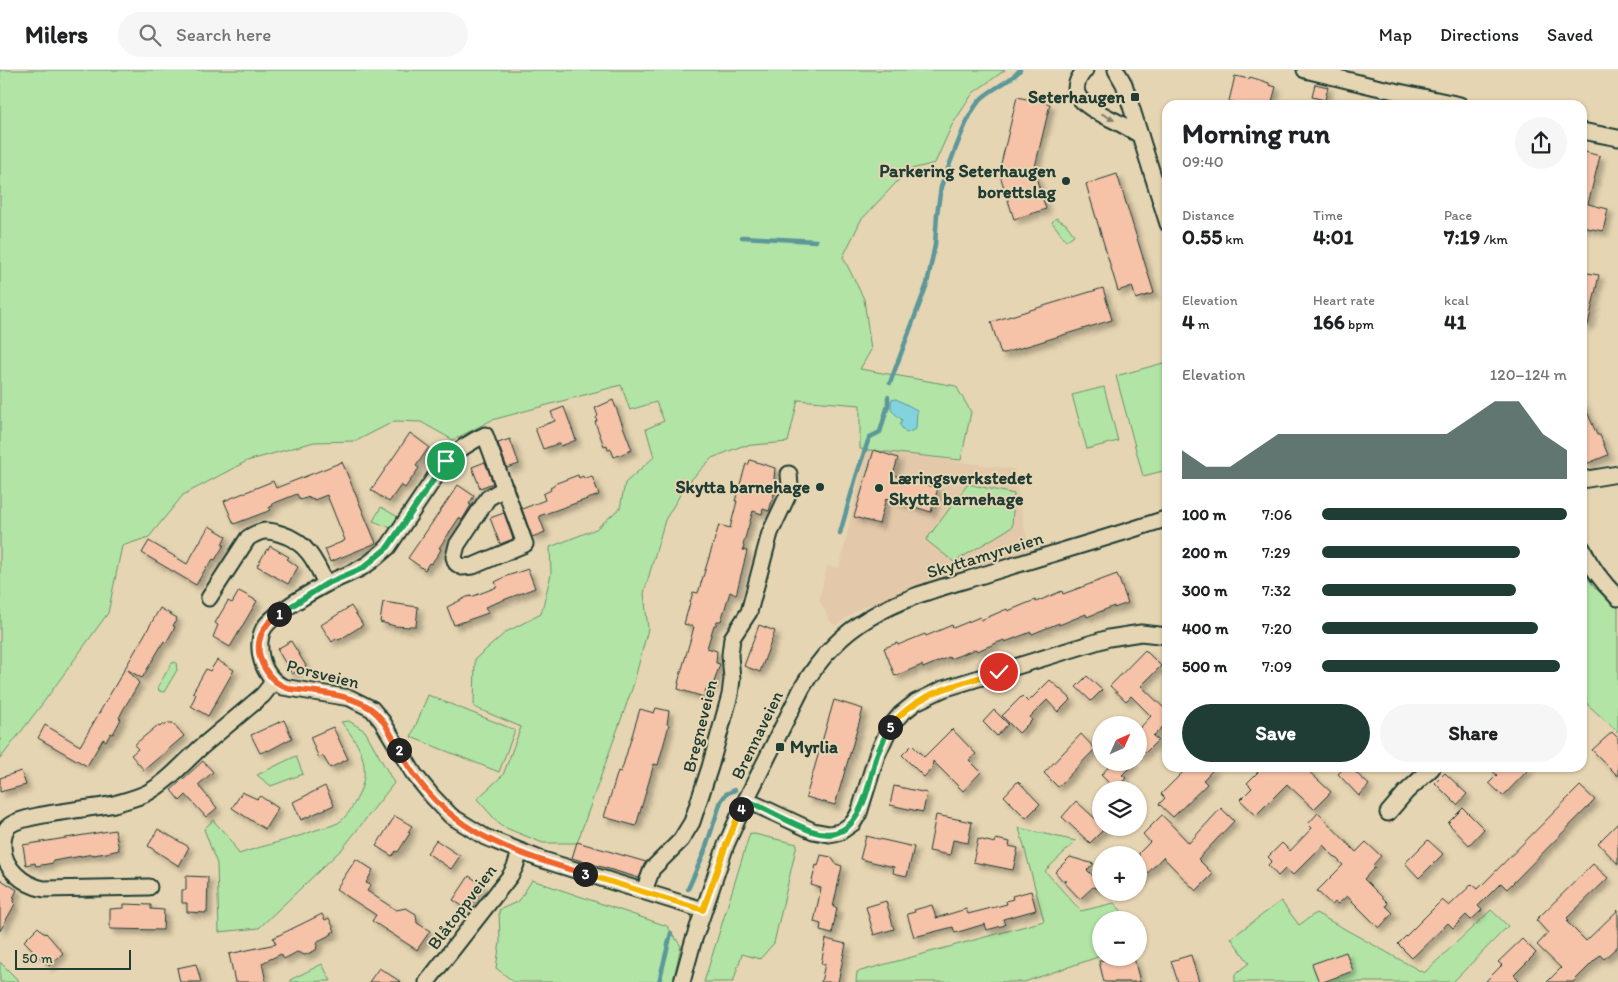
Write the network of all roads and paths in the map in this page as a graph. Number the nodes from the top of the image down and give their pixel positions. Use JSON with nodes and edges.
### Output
{"nodes":[{"id":1,"x":1085,"y":70,"type":"edge"},
{"id":2,"x":1116,"y":70,"type":"edge"},
{"id":3,"x":1305,"y":70,"type":"edge"},
{"id":4,"x":1437,"y":100,"type":"edge"},
{"id":5,"x":1587,"y":132,"type":"edge"},
{"id":6,"x":1140,"y":135,"type":"junction"},
{"id":7,"x":1618,"y":138,"type":"edge"},
{"id":8,"x":1162,"y":205,"type":"edge"},
{"id":9,"x":789,"y":474,"type":"dead end"},
{"id":10,"x":1618,"y":474,"type":"edge"},
{"id":11,"x":1587,"y":479,"type":"edge"},
{"id":12,"x":505,"y":488,"type":"junction"},
{"id":13,"x":1162,"y":520,"type":"edge"},
{"id":14,"x":1587,"y":559,"type":"edge"},
{"id":15,"x":326,"y":584,"type":"junction"},
{"id":16,"x":209,"y":598,"type":"dead end"},
{"id":17,"x":1618,"y":598,"type":"edge"},
{"id":18,"x":1162,"y":635,"type":"edge"},
{"id":19,"x":827,"y":652,"type":"joint"},
{"id":20,"x":274,"y":681,"type":"junction"},
{"id":21,"x":1428,"y":772,"type":"edge"},
{"id":22,"x":746,"y":800,"type":"junction"},
{"id":23,"x":1388,"y":813,"type":"dead end"},
{"id":24,"x":520,"y":852,"type":"junction"},
{"id":25,"x":149,"y":887,"type":"dead end"},
{"id":26,"x":644,"y":891,"type":"junction"},
{"id":27,"x":703,"y":910,"type":"junction"},
{"id":28,"x":428,"y":982,"type":"edge"},
{"id":29,"x":682,"y":982,"type":"edge"}],
"edges":[{"from":1,"to":6,"type":"street","one_way":true},
{"from":2,"to":6,"type":"street"},
{"from":3,"to":4,"type":"street"},
{"from":5,"to":7,"type":"street"},
{"from":6,"to":8,"type":"street"},
{"from":9,"to":26,"type":"street","name":"Bregneveien"},
{"from":10,"to":11,"type":"street"},
{"from":12,"to":12,"type":"street"},
{"from":12,"to":15,"type":"street"},
{"from":13,"to":19,"type":"street","name":"Skyttamyrveien"},
{"from":14,"to":17,"type":"street"},
{"from":15,"to":16,"type":"street"},
{"from":15,"to":20,"type":"street"},
{"from":18,"to":22,"type":"street"},
{"from":19,"to":22,"type":"street","name":"Brennaveien"},
{"from":20,"to":24,"type":"street","name":"Porsveien"},
{"from":20,"to":25,"type":"street","name":"Porsveien"},
{"from":21,"to":23,"type":"street"},
{"from":22,"to":27,"type":"street","name":"Brennaveien"},
{"from":24,"to":26,"type":"street","name":"Porsveien"},
{"from":24,"to":28,"type":"street","name":"Blåtoppveien"},
{"from":26,"to":27,"type":"street","name":"Porsveien"},
{"from":27,"to":29,"type":"street","name":"Brennaveien"}]}
